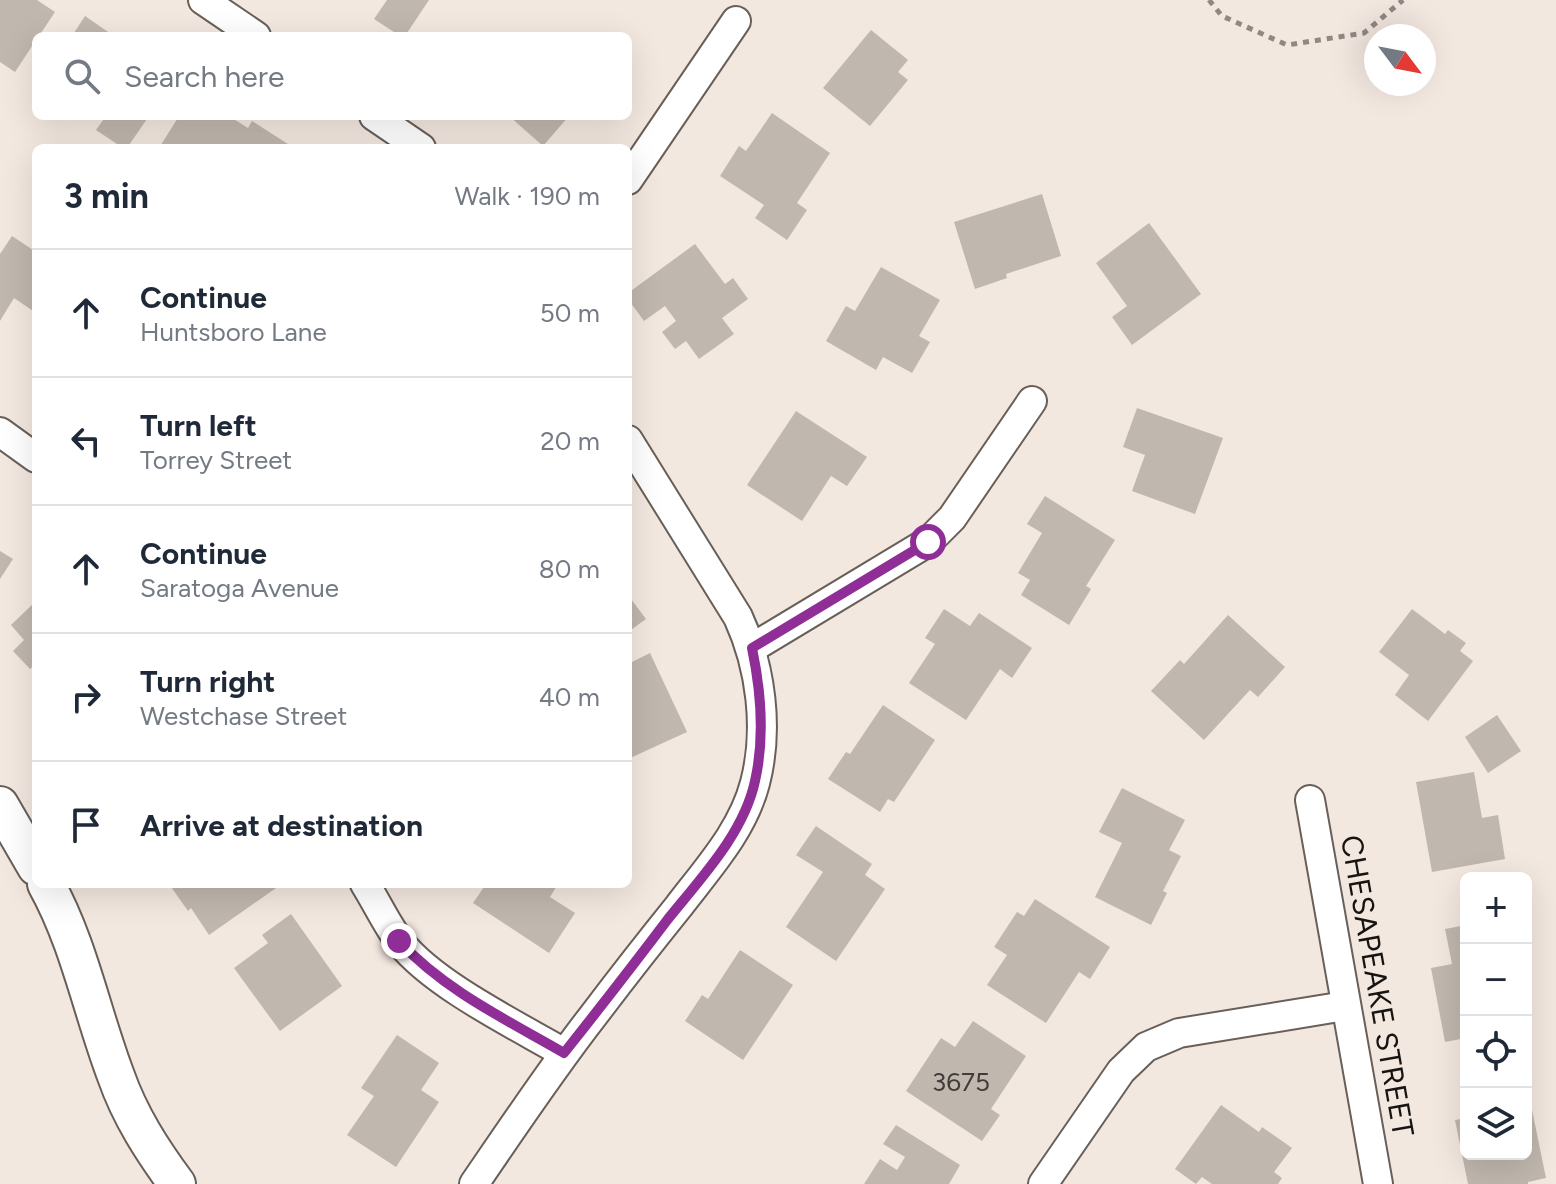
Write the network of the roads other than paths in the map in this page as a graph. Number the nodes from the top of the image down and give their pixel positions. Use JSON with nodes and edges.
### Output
{"nodes":[{"id":1,"x":203,"y":0,"type":"edge"},
{"id":2,"x":736,"y":21,"type":"dead end"},
{"id":3,"x":250,"y":32,"type":"edge"},
{"id":4,"x":380,"y":120,"type":"edge"},
{"id":5,"x":415,"y":144,"type":"edge"},
{"id":6,"x":632,"y":174,"type":"edge"},
{"id":7,"x":1032,"y":401,"type":"dead end"},
{"id":8,"x":0,"y":432,"type":"edge"},
{"id":9,"x":632,"y":446,"type":"edge"},
{"id":10,"x":32,"y":455,"type":"edge"},
{"id":11,"x":752,"y":648,"type":"junction"},
{"id":12,"x":1310,"y":800,"type":"dead end"},
{"id":13,"x":0,"y":805,"type":"edge"},
{"id":14,"x":32,"y":860,"type":"edge"},
{"id":15,"x":48,"y":888,"type":"edge"},
{"id":16,"x":367,"y":888,"type":"edge"},
{"id":17,"x":1345,"y":1006,"type":"junction"},
{"id":18,"x":564,"y":1053,"type":"junction"},
{"id":19,"x":177,"y":1184,"type":"edge"},
{"id":20,"x":474,"y":1184,"type":"edge"},
{"id":21,"x":1043,"y":1184,"type":"edge"},
{"id":22,"x":1378,"y":1184,"type":"edge"}],
"edges":[{"from":1,"to":3,"type":"street"},
{"from":2,"to":6,"type":"street"},
{"from":4,"to":5,"type":"street"},
{"from":7,"to":11,"type":"street"},
{"from":8,"to":10,"type":"street"},
{"from":9,"to":11,"type":"street"},
{"from":11,"to":18,"type":"street"},
{"from":12,"to":17,"type":"street","name":"CHESAPEAKE STREET"},
{"from":13,"to":14,"type":"street"},
{"from":15,"to":19,"type":"street"},
{"from":16,"to":18,"type":"street"},
{"from":17,"to":21,"type":"street"},
{"from":17,"to":22,"type":"street","name":"CHESAPEAKE STREET"},
{"from":18,"to":20,"type":"street"}]}
